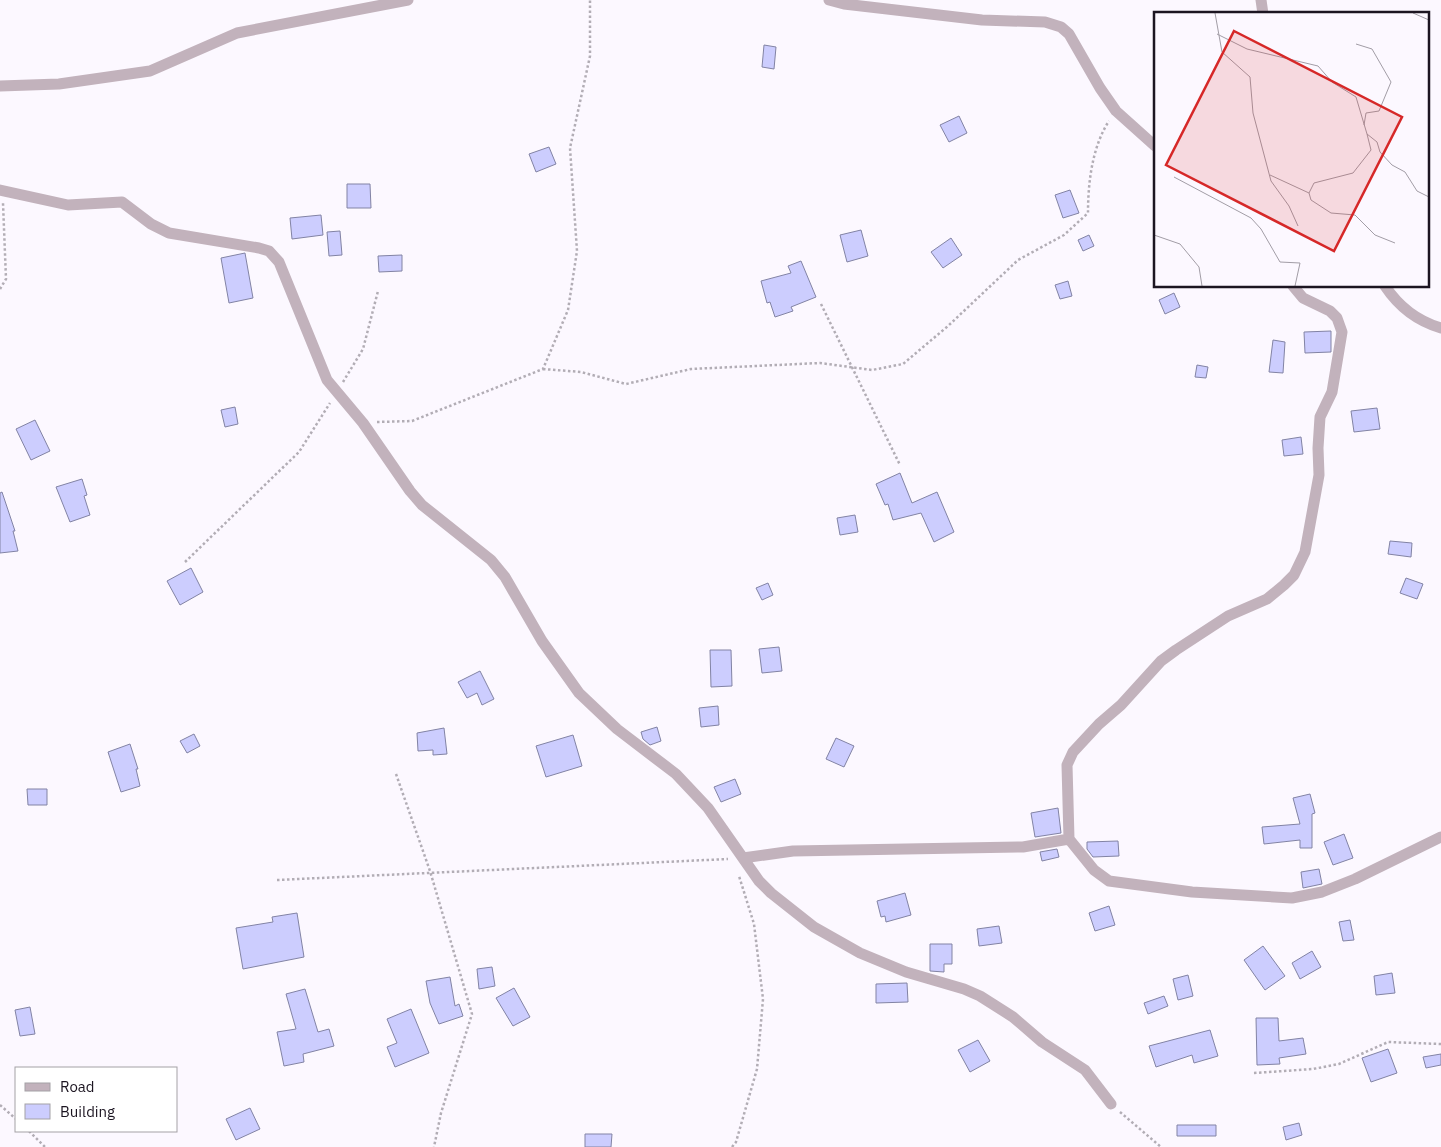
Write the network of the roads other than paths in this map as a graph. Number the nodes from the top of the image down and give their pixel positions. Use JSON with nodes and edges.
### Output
{"nodes":[{"id":1,"x":408,"y":0,"type":"edge"},
{"id":2,"x":829,"y":0,"type":"edge"},
{"id":3,"x":0,"y":86,"type":"edge"},
{"id":4,"x":1154,"y":145,"type":"edge"},
{"id":5,"x":2,"y":191,"type":"edge"},
{"id":6,"x":1294,"y":288,"type":"edge"},
{"id":7,"x":1386,"y":288,"type":"edge"},
{"id":8,"x":1441,"y":328,"type":"edge"},
{"id":9,"x":1441,"y":837,"type":"edge"},
{"id":10,"x":1069,"y":840,"type":"junction"},
{"id":11,"x":738,"y":858,"type":"junction"},
{"id":12,"x":1111,"y":1104,"type":"road end"}],
"edges":[{"from":1,"to":3,"type":"street"},
{"from":2,"to":4,"type":"street"},
{"from":5,"to":11,"type":"street"},
{"from":6,"to":10,"type":"street"},
{"from":7,"to":8,"type":"street"},
{"from":9,"to":10,"type":"street"},
{"from":10,"to":11,"type":"street"},
{"from":11,"to":12,"type":"street"}]}
